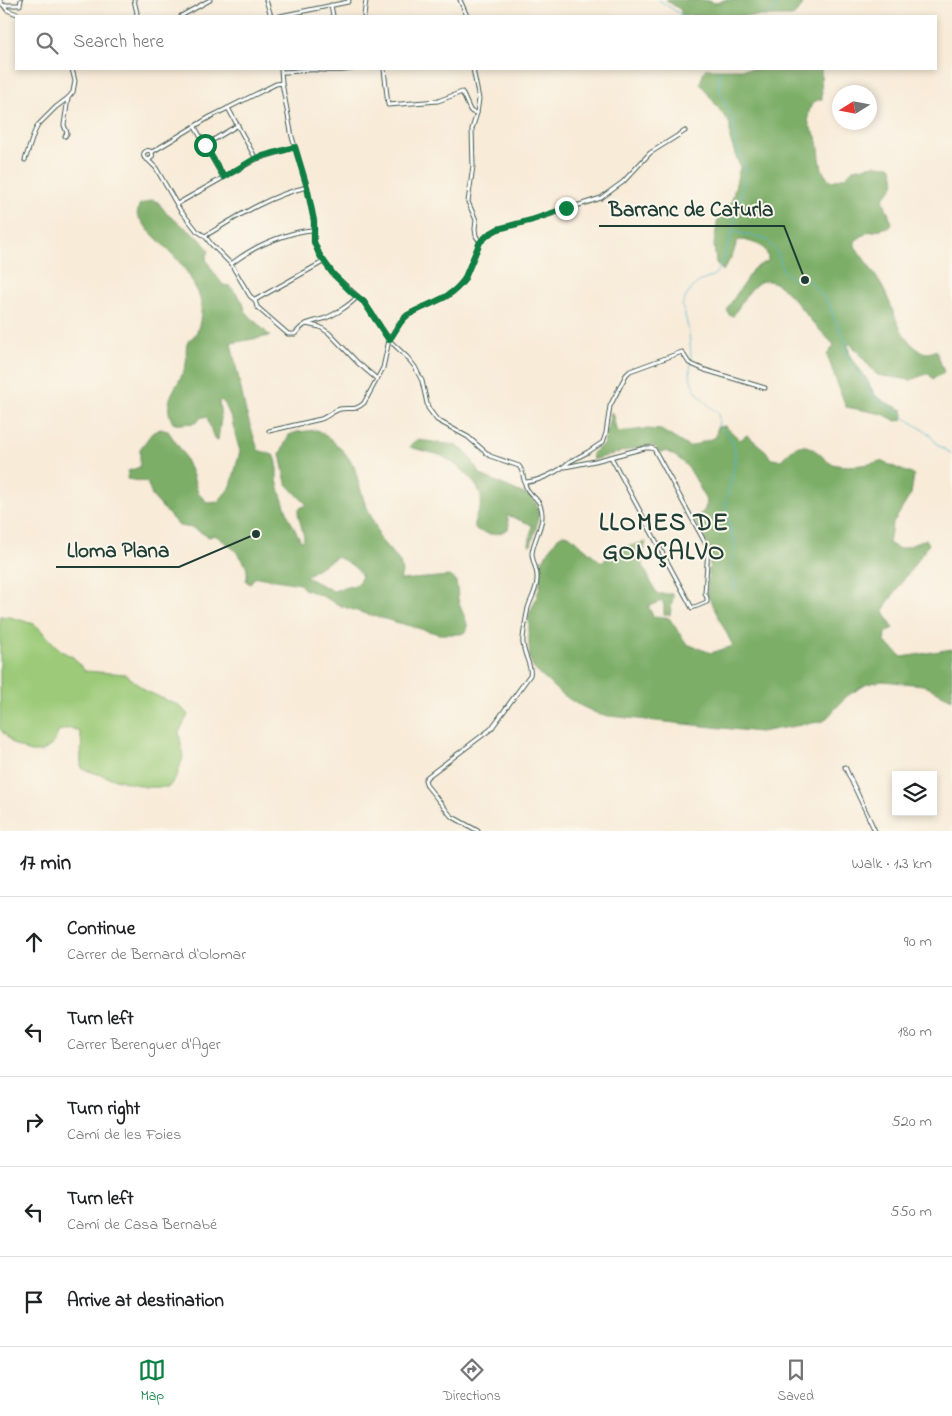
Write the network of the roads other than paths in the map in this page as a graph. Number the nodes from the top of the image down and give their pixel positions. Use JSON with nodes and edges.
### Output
{"nodes":[{"id":1,"x":0,"y":0,"type":"edge"},
{"id":2,"x":21,"y":0,"type":"edge"},
{"id":3,"x":134,"y":0,"type":"edge"},
{"id":4,"x":210,"y":0,"type":"edge"},
{"id":5,"x":266,"y":0,"type":"edge"},
{"id":6,"x":349,"y":0,"type":"edge"},
{"id":7,"x":366,"y":0,"type":"edge"},
{"id":8,"x":460,"y":0,"type":"edge"},
{"id":9,"x":331,"y":6,"type":"junction"},
{"id":10,"x":3,"y":7,"type":"edge"},
{"id":11,"x":300,"y":12,"type":"junction"},
{"id":12,"x":20,"y":15,"type":"edge"},
{"id":13,"x":136,"y":15,"type":"edge"},
{"id":14,"x":183,"y":15,"type":"edge"},
{"id":15,"x":271,"y":15,"type":"edge"},
{"id":16,"x":285,"y":15,"type":"edge"},
{"id":17,"x":301,"y":15,"type":"edge"},
{"id":18,"x":333,"y":15,"type":"edge"},
{"id":19,"x":364,"y":15,"type":"edge"},
{"id":20,"x":467,"y":15,"type":"edge"},
{"id":21,"x":72,"y":70,"type":"edge"},
{"id":22,"x":282,"y":70,"type":"edge"},
{"id":23,"x":314,"y":70,"type":"edge"},
{"id":24,"x":384,"y":70,"type":"edge"},
{"id":25,"x":473,"y":70,"type":"edge"},
{"id":26,"x":282,"y":83,"type":"junction"},
{"id":27,"x":68,"y":98,"type":"junction"},
{"id":28,"x":228,"y":108,"type":"junction"},
{"id":29,"x":477,"y":113,"type":"junction"},
{"id":30,"x":238,"y":125,"type":"junction"},
{"id":31,"x":195,"y":127,"type":"junction"},
{"id":32,"x":685,"y":131,"type":"dead end"},
{"id":33,"x":65,"y":136,"type":"dead end"},
{"id":34,"x":205,"y":145,"type":"junction"},
{"id":35,"x":295,"y":147,"type":"junction"},
{"id":36,"x":152,"y":154,"type":"junction"},
{"id":37,"x":256,"y":158,"type":"junction"},
{"id":38,"x":146,"y":159,"type":"junction"},
{"id":39,"x":25,"y":160,"type":"dead end"},
{"id":40,"x":156,"y":168,"type":"junction"},
{"id":41,"x":224,"y":177,"type":"junction"},
{"id":42,"x":307,"y":187,"type":"junction"},
{"id":43,"x":176,"y":204,"type":"junction"},
{"id":44,"x":314,"y":230,"type":"junction"},
{"id":45,"x":204,"y":236,"type":"junction"},
{"id":46,"x":480,"y":242,"type":"junction"},
{"id":47,"x":323,"y":262,"type":"junction"},
{"id":48,"x":231,"y":264,"type":"junction"},
{"id":49,"x":357,"y":297,"type":"junction"},
{"id":50,"x":255,"y":300,"type":"junction"},
{"id":51,"x":305,"y":324,"type":"junction"},
{"id":52,"x":389,"y":340,"type":"junction"},
{"id":53,"x":377,"y":379,"type":"junction"},
{"id":54,"x":765,"y":388,"type":"dead end"},
{"id":55,"x":269,"y":431,"type":"dead end"},
{"id":56,"x":612,"y":457,"type":"junction"},
{"id":57,"x":565,"y":466,"type":"junction"},
{"id":58,"x":525,"y":482,"type":"junction"},
{"id":59,"x":845,"y":767,"type":"dead end"},
{"id":60,"x":478,"y":831,"type":"edge"},
{"id":61,"x":875,"y":831,"type":"edge"}],
"edges":[{"from":1,"to":10,"type":"street"},
{"from":2,"to":10,"type":"street"},
{"from":3,"to":13,"type":"street"},
{"from":4,"to":14,"type":"street"},
{"from":5,"to":15,"type":"street"},
{"from":6,"to":9,"type":"street"},
{"from":7,"to":19,"type":"street"},
{"from":8,"to":20,"type":"street"},
{"from":9,"to":11,"type":"street"},
{"from":9,"to":18,"type":"street"},
{"from":10,"to":12,"type":"street"},
{"from":11,"to":16,"type":"street"},
{"from":11,"to":17,"type":"street"},
{"from":21,"to":27,"type":"street"},
{"from":22,"to":23,"type":"street"},
{"from":22,"to":26,"type":"street"},
{"from":24,"to":29,"type":"street"},
{"from":25,"to":29,"type":"street"},
{"from":26,"to":28,"type":"street"},
{"from":26,"to":35,"type":"street"},
{"from":27,"to":33,"type":"street"},
{"from":27,"to":39,"type":"street"},
{"from":28,"to":30,"type":"street"},
{"from":28,"to":31,"type":"street"},
{"from":29,"to":46,"type":"street"},
{"from":30,"to":34,"type":"street"},
{"from":30,"to":37,"type":"street"},
{"from":31,"to":34,"type":"street"},
{"from":31,"to":36,"type":"street"},
{"from":32,"to":46,"type":"street"},
{"from":34,"to":41,"type":"street"},
{"from":35,"to":37,"type":"street"},
{"from":35,"to":42,"type":"street"},
{"from":36,"to":38,"type":"street"},
{"from":36,"to":38,"type":"street"},
{"from":36,"to":40,"type":"street"},
{"from":37,"to":41,"type":"street"},
{"from":38,"to":40,"type":"street"},
{"from":40,"to":43,"type":"street"},
{"from":41,"to":43,"type":"street"},
{"from":42,"to":44,"type":"street"},
{"from":42,"to":45,"type":"street"},
{"from":43,"to":45,"type":"street"},
{"from":44,"to":47,"type":"street"},
{"from":44,"to":48,"type":"street"},
{"from":45,"to":48,"type":"street"},
{"from":46,"to":52,"type":"street"},
{"from":47,"to":49,"type":"street"},
{"from":47,"to":50,"type":"street"},
{"from":48,"to":50,"type":"street"},
{"from":49,"to":51,"type":"street"},
{"from":49,"to":52,"type":"street"},
{"from":50,"to":51,"type":"street"},
{"from":51,"to":53,"type":"street"},
{"from":52,"to":53,"type":"street"},
{"from":52,"to":58,"type":"street"},
{"from":53,"to":55,"type":"street"},
{"from":54,"to":57,"type":"street"},
{"from":56,"to":56,"type":"street"},
{"from":56,"to":57,"type":"street"},
{"from":57,"to":58,"type":"street"},
{"from":58,"to":60,"type":"street"},
{"from":59,"to":61,"type":"street"}]}
